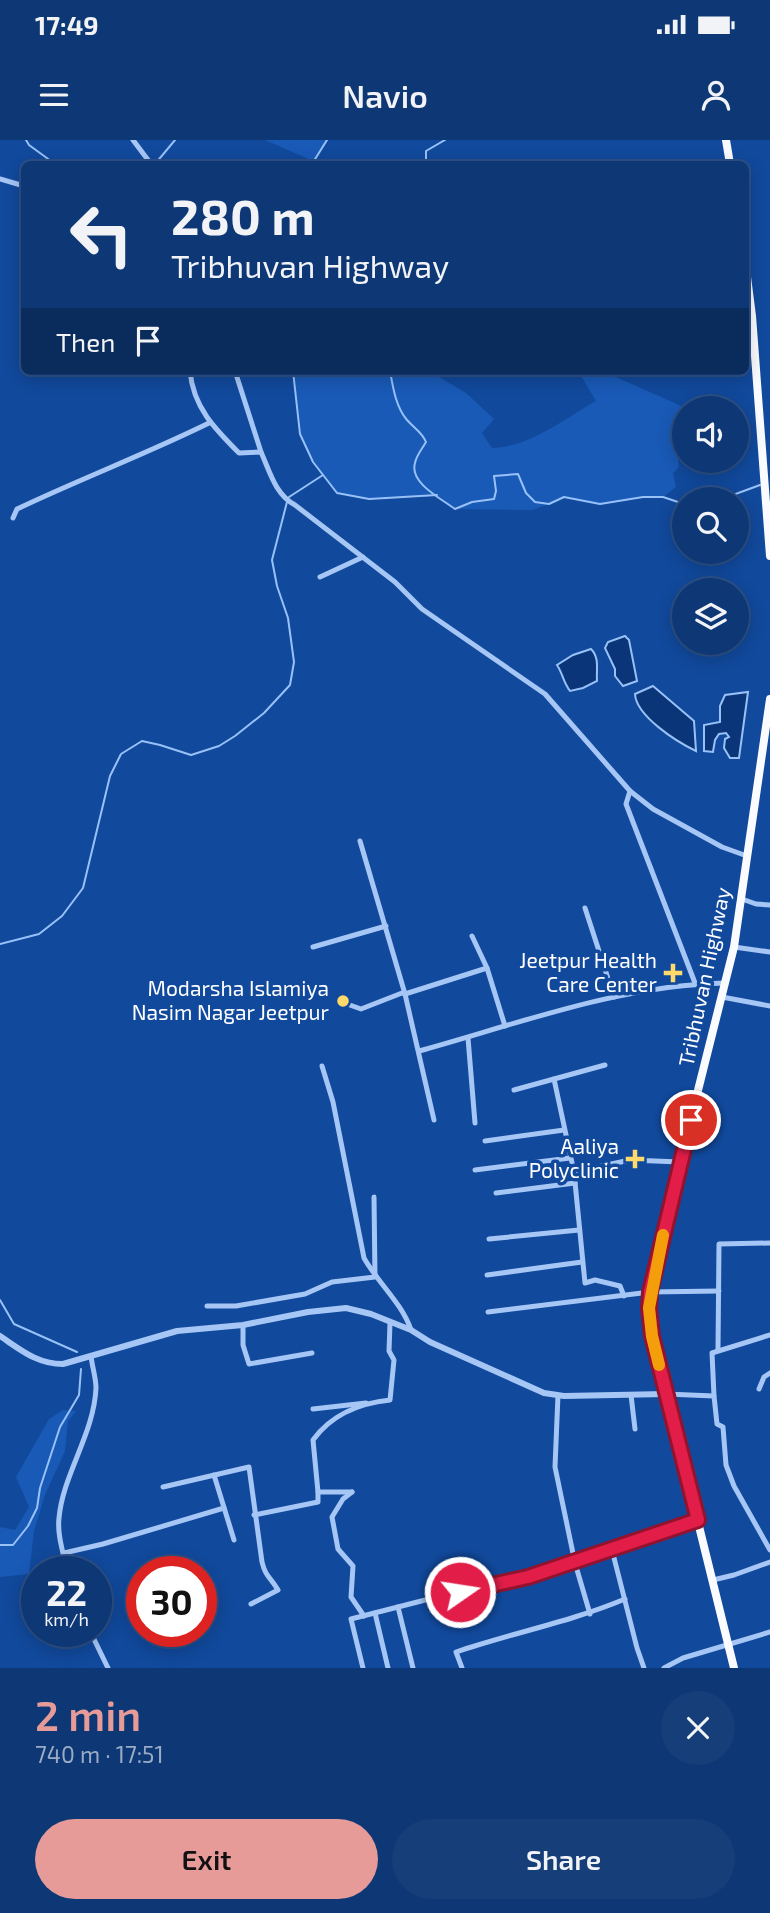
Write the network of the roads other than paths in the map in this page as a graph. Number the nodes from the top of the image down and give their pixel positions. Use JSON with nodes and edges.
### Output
{"nodes":[{"id":1,"x":133,"y":140,"type":"edge"},
{"id":2,"x":726,"y":140,"type":"edge"},
{"id":3,"x":149,"y":161,"type":"edge"},
{"id":4,"x":730,"y":161,"type":"edge"},
{"id":5,"x":0,"y":179,"type":"edge"},
{"id":6,"x":21,"y":186,"type":"edge"},
{"id":7,"x":749,"y":292,"type":"edge"},
{"id":8,"x":191,"y":375,"type":"edge"},
{"id":9,"x":236,"y":375,"type":"edge"},
{"id":10,"x":209,"y":423,"type":"junction"},
{"id":11,"x":261,"y":452,"type":"junction"},
{"id":12,"x":13,"y":518,"type":"dead end"},
{"id":13,"x":770,"y":556,"type":"edge"},
{"id":14,"x":363,"y":557,"type":"junction"},
{"id":15,"x":320,"y":577,"type":"dead end"},
{"id":16,"x":770,"y":699,"type":"edge"},
{"id":17,"x":630,"y":791,"type":"junction"},
{"id":18,"x":360,"y":841,"type":"dead end"},
{"id":19,"x":747,"y":856,"type":"junction"},
{"id":20,"x":742,"y":899,"type":"junction"},
{"id":21,"x":770,"y":905,"type":"edge"},
{"id":22,"x":585,"y":908,"type":"dead end"},
{"id":23,"x":386,"y":926,"type":"junction"},
{"id":24,"x":472,"y":936,"type":"dead end"},
{"id":25,"x":313,"y":947,"type":"dead end"},
{"id":26,"x":734,"y":947,"type":"junction"},
{"id":27,"x":770,"y":952,"type":"edge"},
{"id":28,"x":487,"y":968,"type":"junction"},
{"id":29,"x":695,"y":983,"type":"junction"},
{"id":30,"x":726,"y":983,"type":"junction"},
{"id":31,"x":405,"y":994,"type":"junction"},
{"id":32,"x":614,"y":997,"type":"junction"},
{"id":33,"x":722,"y":997,"type":"junction"},
{"id":34,"x":348,"y":1004,"type":"dead end"},
{"id":35,"x":770,"y":1006,"type":"edge"},
{"id":36,"x":505,"y":1026,"type":"junction"},
{"id":37,"x":468,"y":1038,"type":"junction"},
{"id":38,"x":419,"y":1051,"type":"junction"},
{"id":39,"x":605,"y":1065,"type":"dead end"},
{"id":40,"x":322,"y":1066,"type":"dead end"},
{"id":41,"x":554,"y":1079,"type":"junction"},
{"id":42,"x":514,"y":1090,"type":"dead end"},
{"id":43,"x":434,"y":1120,"type":"dead end"},
{"id":44,"x":475,"y":1123,"type":"dead end"},
{"id":45,"x":564,"y":1130,"type":"junction"},
{"id":46,"x":485,"y":1141,"type":"dead end"},
{"id":47,"x":570,"y":1158,"type":"junction"},
{"id":48,"x":680,"y":1162,"type":"junction"},
{"id":49,"x":475,"y":1171,"type":"dead end"},
{"id":50,"x":574,"y":1172,"type":"junction"},
{"id":51,"x":575,"y":1183,"type":"junction"},
{"id":52,"x":495,"y":1193,"type":"dead end"},
{"id":53,"x":374,"y":1198,"type":"dead end"},
{"id":54,"x":579,"y":1230,"type":"junction"},
{"id":55,"x":489,"y":1239,"type":"dead end"},
{"id":56,"x":770,"y":1243,"type":"edge"},
{"id":57,"x":582,"y":1262,"type":"junction"},
{"id":58,"x":487,"y":1275,"type":"dead end"},
{"id":59,"x":375,"y":1277,"type":"junction"},
{"id":60,"x":719,"y":1291,"type":"junction"},
{"id":61,"x":650,"y":1292,"type":"junction"},
{"id":62,"x":624,"y":1296,"type":"junction"},
{"id":63,"x":207,"y":1306,"type":"dead end"},
{"id":64,"x":488,"y":1312,"type":"dead end"},
{"id":65,"x":390,"y":1323,"type":"junction"},
{"id":66,"x":243,"y":1325,"type":"junction"},
{"id":67,"x":411,"y":1330,"type":"junction"},
{"id":68,"x":770,"y":1335,"type":"edge"},
{"id":69,"x":0,"y":1336,"type":"edge"},
{"id":70,"x":718,"y":1350,"type":"junction"},
{"id":71,"x":312,"y":1353,"type":"dead end"},
{"id":72,"x":91,"y":1356,"type":"junction"},
{"id":73,"x":770,"y":1374,"type":"edge"},
{"id":74,"x":759,"y":1389,"type":"dead end"},
{"id":75,"x":666,"y":1394,"type":"junction"},
{"id":76,"x":558,"y":1395,"type":"junction"},
{"id":77,"x":631,"y":1395,"type":"junction"},
{"id":78,"x":714,"y":1396,"type":"junction"},
{"id":79,"x":366,"y":1403,"type":"junction"},
{"id":80,"x":313,"y":1409,"type":"dead end"},
{"id":81,"x":635,"y":1429,"type":"dead end"},
{"id":82,"x":214,"y":1475,"type":"junction"},
{"id":83,"x":163,"y":1487,"type":"dead end"},
{"id":84,"x":318,"y":1492,"type":"junction"},
{"id":85,"x":224,"y":1508,"type":"junction"},
{"id":86,"x":254,"y":1515,"type":"junction"},
{"id":87,"x":698,"y":1520,"type":"junction"},
{"id":88,"x":234,"y":1540,"type":"dead end"},
{"id":89,"x":612,"y":1550,"type":"junction"},
{"id":90,"x":770,"y":1550,"type":"edge"},
{"id":91,"x":64,"y":1553,"type":"junction"},
{"id":92,"x":64,"y":1556,"type":"edge"},
{"id":93,"x":770,"y":1562,"type":"edge"},
{"id":94,"x":575,"y":1563,"type":"junction"},
{"id":95,"x":713,"y":1580,"type":"junction"},
{"id":96,"x":625,"y":1599,"type":"junction"},
{"id":97,"x":251,"y":1604,"type":"dead end"},
{"id":98,"x":398,"y":1607,"type":"junction"},
{"id":99,"x":374,"y":1613,"type":"junction"},
{"id":100,"x":590,"y":1614,"type":"junction"},
{"id":101,"x":364,"y":1616,"type":"junction"},
{"id":102,"x":770,"y":1632,"type":"edge"},
{"id":103,"x":728,"y":1644,"type":"junction"},
{"id":104,"x":98,"y":1647,"type":"edge"},
{"id":105,"x":108,"y":1668,"type":"edge"},
{"id":106,"x":363,"y":1668,"type":"edge"},
{"id":107,"x":388,"y":1668,"type":"edge"},
{"id":108,"x":413,"y":1668,"type":"edge"},
{"id":109,"x":462,"y":1668,"type":"edge"},
{"id":110,"x":644,"y":1668,"type":"edge"},
{"id":111,"x":664,"y":1668,"type":"edge"},
{"id":112,"x":734,"y":1668,"type":"edge"}],
"edges":[{"from":1,"to":3,"type":"street"},
{"from":2,"to":4,"type":"highway"},
{"from":5,"to":6,"type":"street"},
{"from":7,"to":13,"type":"highway"},
{"from":8,"to":10,"type":"street"},
{"from":9,"to":11,"type":"street"},
{"from":10,"to":11,"type":"street"},
{"from":10,"to":12,"type":"street"},
{"from":11,"to":14,"type":"street"},
{"from":14,"to":15,"type":"street"},
{"from":14,"to":17,"type":"street"},
{"from":16,"to":19,"type":"highway","name":"Tribhuvan Highway"},
{"from":17,"to":19,"type":"street"},
{"from":17,"to":29,"type":"street"},
{"from":18,"to":23,"type":"street"},
{"from":19,"to":20,"type":"highway","name":"Tribhuvan Highway"},
{"from":20,"to":21,"type":"street"},
{"from":20,"to":26,"type":"highway","name":"Tribhuvan Highway"},
{"from":22,"to":32,"type":"street"},
{"from":23,"to":25,"type":"street"},
{"from":23,"to":31,"type":"street"},
{"from":24,"to":28,"type":"street"},
{"from":26,"to":27,"type":"street"},
{"from":26,"to":30,"type":"highway","name":"Tribhuvan Highway"},
{"from":28,"to":31,"type":"street"},
{"from":28,"to":36,"type":"street"},
{"from":29,"to":30,"type":"street"},
{"from":29,"to":32,"type":"street"},
{"from":30,"to":33,"type":"highway","name":"Tribhuvan Highway"},
{"from":31,"to":34,"type":"street"},
{"from":31,"to":38,"type":"street"},
{"from":32,"to":36,"type":"street"},
{"from":33,"to":35,"type":"street"},
{"from":33,"to":48,"type":"highway","name":"Tribhuvan Highway"},
{"from":36,"to":37,"type":"street"},
{"from":37,"to":38,"type":"street"},
{"from":37,"to":44,"type":"street"},
{"from":38,"to":43,"type":"street"},
{"from":39,"to":41,"type":"street"},
{"from":40,"to":59,"type":"street"},
{"from":41,"to":42,"type":"street"},
{"from":41,"to":45,"type":"street"},
{"from":45,"to":46,"type":"street"},
{"from":45,"to":47,"type":"street"},
{"from":47,"to":49,"type":"street"},
{"from":47,"to":50,"type":"street"},
{"from":48,"to":50,"type":"street"},
{"from":48,"to":61,"type":"highway","name":"Tribhuvan Highway"},
{"from":50,"to":51,"type":"street"},
{"from":51,"to":52,"type":"street"},
{"from":51,"to":54,"type":"street"},
{"from":53,"to":59,"type":"street"},
{"from":54,"to":55,"type":"street"},
{"from":54,"to":57,"type":"street"},
{"from":56,"to":60,"type":"street"},
{"from":57,"to":58,"type":"street"},
{"from":57,"to":62,"type":"street"},
{"from":59,"to":63,"type":"street"},
{"from":59,"to":67,"type":"street"},
{"from":60,"to":61,"type":"street"},
{"from":60,"to":70,"type":"street"},
{"from":61,"to":62,"type":"street"},
{"from":61,"to":75,"type":"highway","name":"Tribhuvan Highway"},
{"from":62,"to":64,"type":"street"},
{"from":65,"to":66,"type":"street"},
{"from":65,"to":67,"type":"street"},
{"from":65,"to":79,"type":"street"},
{"from":66,"to":71,"type":"street"},
{"from":66,"to":72,"type":"street"},
{"from":67,"to":76,"type":"street"},
{"from":68,"to":70,"type":"street"},
{"from":69,"to":72,"type":"street"},
{"from":70,"to":78,"type":"street"},
{"from":72,"to":91,"type":"street"},
{"from":73,"to":74,"type":"street"},
{"from":75,"to":77,"type":"street"},
{"from":75,"to":78,"type":"street"},
{"from":75,"to":87,"type":"highway","name":"Tribhuvan Highway"},
{"from":76,"to":77,"type":"street"},
{"from":76,"to":94,"type":"street"},
{"from":77,"to":81,"type":"street"},
{"from":78,"to":90,"type":"street"},
{"from":79,"to":80,"type":"street"},
{"from":79,"to":84,"type":"street"},
{"from":82,"to":83,"type":"street"},
{"from":82,"to":85,"type":"street"},
{"from":82,"to":86,"type":"street"},
{"from":84,"to":86,"type":"street"},
{"from":84,"to":101,"type":"street"},
{"from":85,"to":88,"type":"street"},
{"from":85,"to":91,"type":"street"},
{"from":86,"to":97,"type":"street"},
{"from":87,"to":89,"type":"street"},
{"from":87,"to":95,"type":"highway","name":"Tribhuvan Highway"},
{"from":89,"to":94,"type":"street"},
{"from":89,"to":96,"type":"street"},
{"from":91,"to":92,"type":"street"},
{"from":93,"to":95,"type":"street"},
{"from":94,"to":98,"type":"street"},
{"from":94,"to":100,"type":"street"},
{"from":95,"to":103,"type":"highway","name":"Tribhuvan Highway"},
{"from":96,"to":100,"type":"street"},
{"from":96,"to":110,"type":"street"},
{"from":98,"to":99,"type":"street"},
{"from":98,"to":108,"type":"street"},
{"from":99,"to":101,"type":"street"},
{"from":99,"to":107,"type":"street"},
{"from":100,"to":109,"type":"street"},
{"from":101,"to":106,"type":"street"},
{"from":102,"to":103,"type":"street"},
{"from":103,"to":111,"type":"street"},
{"from":103,"to":112,"type":"highway","name":"Tribhuvan Highway"},
{"from":104,"to":105,"type":"street"}]}
